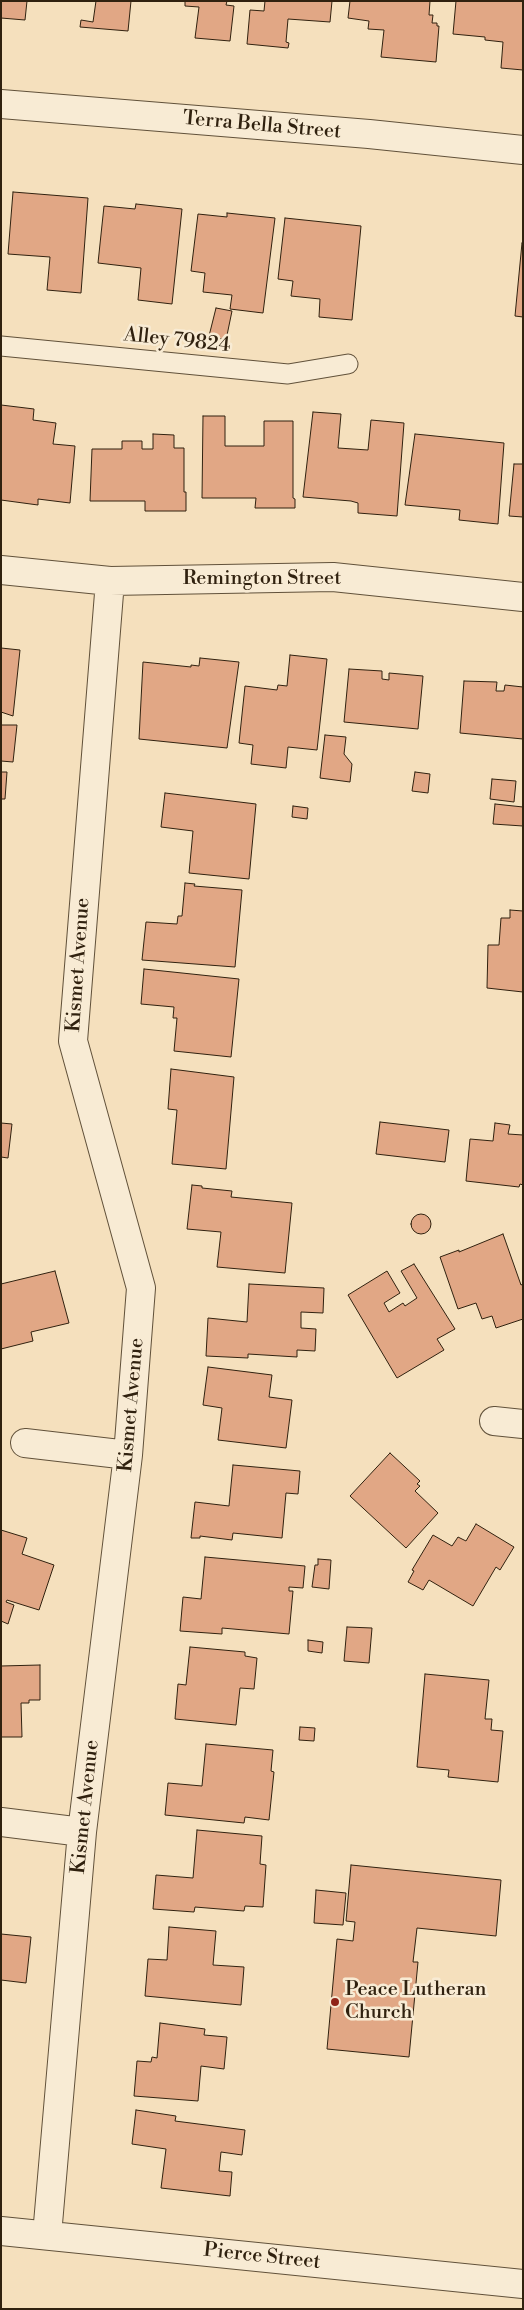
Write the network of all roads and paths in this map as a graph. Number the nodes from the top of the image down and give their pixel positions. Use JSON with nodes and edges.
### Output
{"nodes":[{"id":1,"x":1,"y":104,"type":"edge"},
{"id":2,"x":523,"y":150,"type":"edge"},
{"id":3,"x":1,"y":346,"type":"edge"},
{"id":4,"x":348,"y":364,"type":"dead end"},
{"id":5,"x":1,"y":570,"type":"edge"},
{"id":6,"x":110,"y":581,"type":"junction"},
{"id":7,"x":523,"y":597,"type":"edge"},
{"id":8,"x":494,"y":1421,"type":"dead end"},
{"id":9,"x":523,"y":1424,"type":"edge"},
{"id":10,"x":25,"y":1443,"type":"dead end"},
{"id":11,"x":128,"y":1455,"type":"junction"},
{"id":12,"x":1,"y":1822,"type":"edge"},
{"id":13,"x":82,"y":1832,"type":"junction"},
{"id":14,"x":1,"y":2231,"type":"edge"},
{"id":15,"x":47,"y":2235,"type":"junction"},
{"id":16,"x":523,"y":2284,"type":"edge"}],
"edges":[{"from":1,"to":2,"type":"street","name":"Terra Bella Street"},
{"from":3,"to":4,"type":"lane","name":"Alley 79824"},
{"from":5,"to":6,"type":"street","name":"Remington Street"},
{"from":6,"to":7,"type":"street","name":"Remington Street"},
{"from":6,"to":11,"type":"street","name":"Kismet Avenue"},
{"from":8,"to":9,"type":"street"},
{"from":10,"to":11,"type":"street"},
{"from":11,"to":13,"type":"street","name":"Kismet Avenue"},
{"from":12,"to":13,"type":"street"},
{"from":13,"to":15,"type":"street","name":"Kismet Avenue"},
{"from":14,"to":15,"type":"street","name":"Pierce Street"},
{"from":15,"to":16,"type":"street","name":"Pierce Street"}]}
